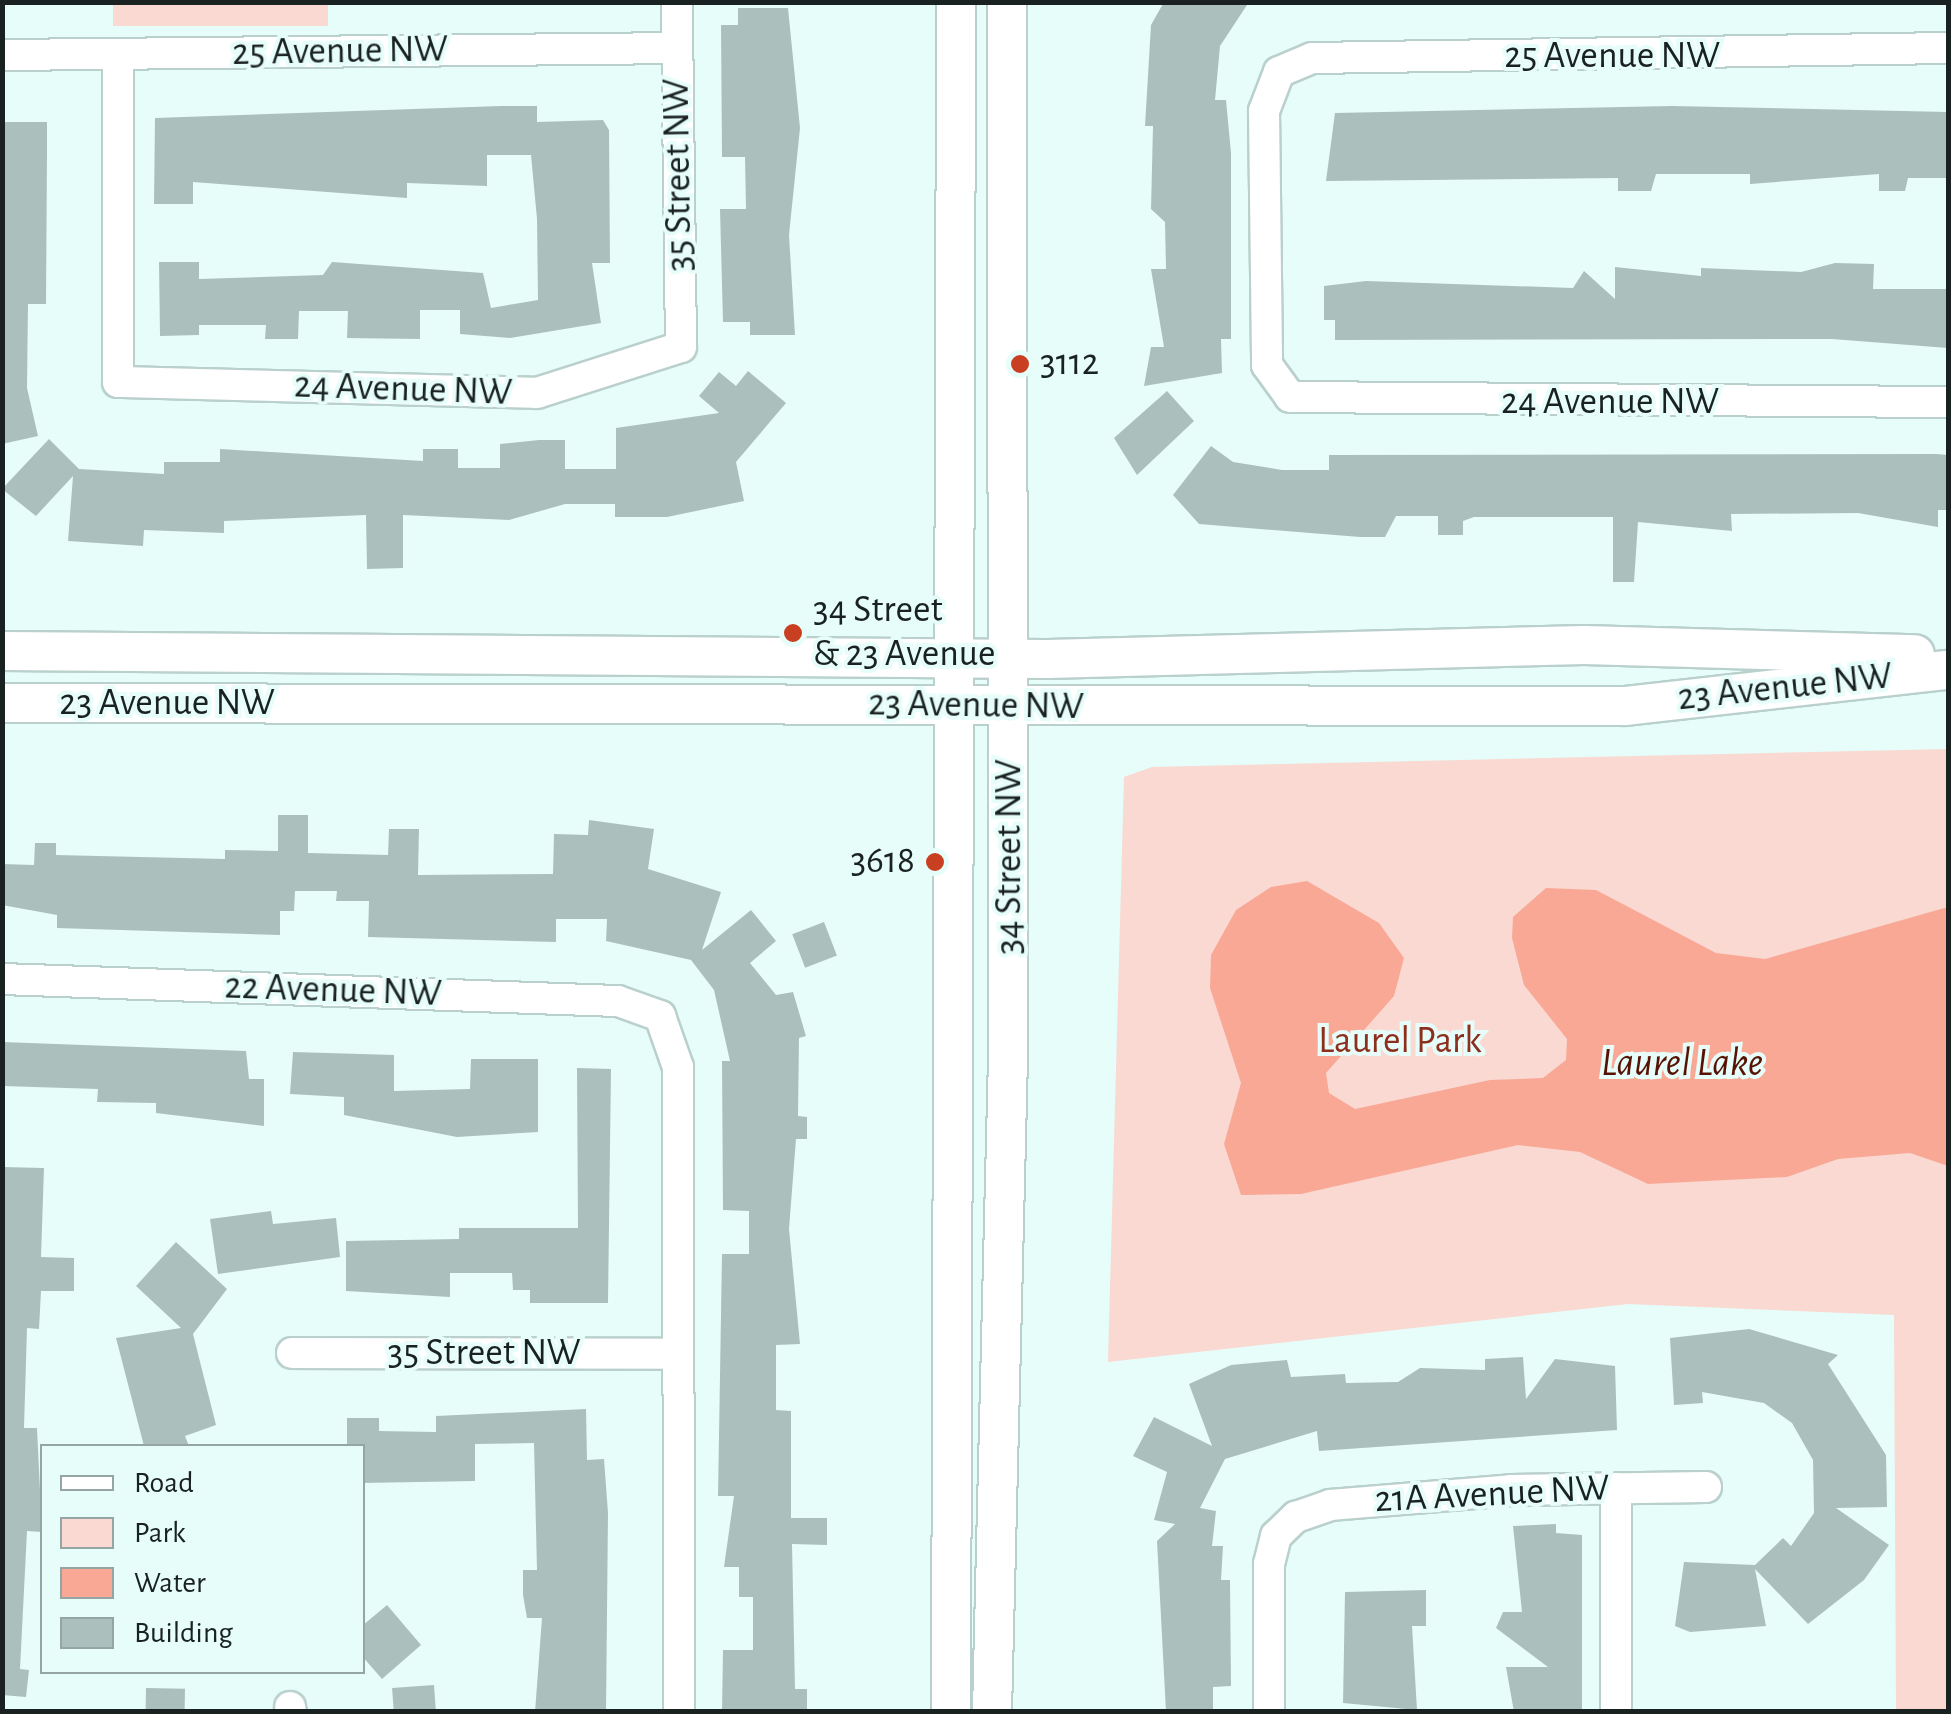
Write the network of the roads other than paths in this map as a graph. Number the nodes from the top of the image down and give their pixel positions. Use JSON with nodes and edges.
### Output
{"nodes":[{"id":1,"x":677,"y":2,"type":"edge"},
{"id":2,"x":956,"y":2,"type":"edge"},
{"id":3,"x":1007,"y":2,"type":"edge"},
{"id":4,"x":677,"y":48,"type":"junction"},
{"id":5,"x":1948,"y":48,"type":"edge"},
{"id":6,"x":118,"y":54,"type":"junction"},
{"id":7,"x":2,"y":55,"type":"edge"},
{"id":8,"x":681,"y":346,"type":"joint"},
{"id":9,"x":1276,"y":387,"type":"joint"},
{"id":10,"x":1948,"y":402,"type":"edge"},
{"id":11,"x":2,"y":651,"type":"edge"},
{"id":12,"x":1948,"y":656,"type":"edge"},
{"id":13,"x":955,"y":657,"type":"junction"},
{"id":14,"x":1008,"y":658,"type":"junction"},
{"id":15,"x":1948,"y":670,"type":"edge"},
{"id":16,"x":2,"y":702,"type":"edge"},
{"id":17,"x":954,"y":705,"type":"junction"},
{"id":18,"x":1010,"y":708,"type":"junction"},
{"id":19,"x":2,"y":979,"type":"edge"},
{"id":20,"x":292,"y":1354,"type":"dead end"},
{"id":21,"x":677,"y":1354,"type":"junction"},
{"id":22,"x":1706,"y":1487,"type":"dead end"},
{"id":23,"x":1616,"y":1488,"type":"junction"},
{"id":24,"x":679,"y":1712,"type":"edge"},
{"id":25,"x":951,"y":1712,"type":"edge"},
{"id":26,"x":992,"y":1712,"type":"edge"},
{"id":27,"x":1269,"y":1712,"type":"edge"},
{"id":28,"x":1616,"y":1712,"type":"edge"}],
"edges":[{"from":1,"to":4,"type":"street","name":"35 Street NW"},
{"from":2,"to":13,"type":"main road","name":"34 Street NW"},
{"from":3,"to":14,"type":"main road","name":"34 Street NW"},
{"from":4,"to":6,"type":"street","name":"25 Avenue NW"},
{"from":4,"to":8,"type":"street","name":"35 Street NW"},
{"from":5,"to":9,"type":"street","name":"25 Avenue NW"},
{"from":6,"to":7,"type":"street","name":"25 Avenue NW"},
{"from":6,"to":8,"type":"street","name":"24 Avenue NW"},
{"from":9,"to":10,"type":"street","name":"24 Avenue NW"},
{"from":11,"to":13,"type":"main road","name":"23 Avenue NW"},
{"from":12,"to":14,"type":"main road","name":"23 Avenue NW"},
{"from":13,"to":14,"type":"main road","name":"23 Avenue NW"},
{"from":13,"to":17,"type":"main road","name":"34 Street NW"},
{"from":14,"to":18,"type":"main road","name":"34 Street NW"},
{"from":15,"to":18,"type":"main road","name":"23 Avenue NW"},
{"from":16,"to":17,"type":"main road","name":"23 Avenue NW"},
{"from":17,"to":18,"type":"main road","name":"23 Avenue NW"},
{"from":17,"to":25,"type":"main road","name":"34 Street NW"},
{"from":18,"to":26,"type":"main road","name":"34 Street NW"},
{"from":19,"to":21,"type":"street","name":"22 Avenue NW"},
{"from":20,"to":21,"type":"street","name":"35 Street NW"},
{"from":21,"to":24,"type":"street"},
{"from":22,"to":23,"type":"street","name":"21A Avenue NW"},
{"from":23,"to":27,"type":"street","name":"21A Avenue NW"},
{"from":23,"to":28,"type":"street"}]}
